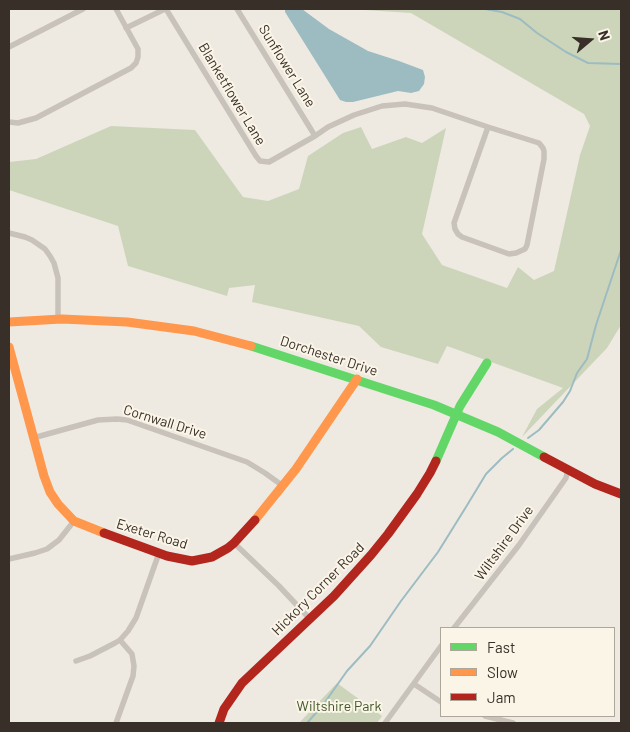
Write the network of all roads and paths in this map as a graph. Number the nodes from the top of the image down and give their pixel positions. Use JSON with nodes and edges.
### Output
{"nodes":[{"id":1,"x":83,"y":9,"type":"edge"},
{"id":2,"x":116,"y":9,"type":"edge"},
{"id":3,"x":165,"y":9,"type":"edge"},
{"id":4,"x":237,"y":9,"type":"edge"},
{"id":5,"x":126,"y":28,"type":"junction"},
{"id":6,"x":9,"y":47,"type":"edge"},
{"id":7,"x":9,"y":122,"type":"edge"},
{"id":8,"x":488,"y":127,"type":"junction"},
{"id":9,"x":316,"y":136,"type":"junction"},
{"id":10,"x":9,"y":233,"type":"edge"},
{"id":11,"x":58,"y":319,"type":"junction"},
{"id":12,"x":9,"y":322,"type":"edge"},
{"id":13,"x":9,"y":347,"type":"edge"},
{"id":14,"x":487,"y":363,"type":"dead end"},
{"id":15,"x":357,"y":379,"type":"junction"},
{"id":16,"x":457,"y":414,"type":"junction"},
{"id":17,"x":33,"y":438,"type":"junction"},
{"id":18,"x":568,"y":468,"type":"junction"},
{"id":19,"x":283,"y":486,"type":"junction"},
{"id":20,"x":621,"y":494,"type":"edge"},
{"id":21,"x":74,"y":521,"type":"junction"},
{"id":22,"x":234,"y":543,"type":"junction"},
{"id":23,"x":159,"y":553,"type":"junction"},
{"id":24,"x":9,"y":559,"type":"edge"},
{"id":25,"x":310,"y":618,"type":"junction"},
{"id":26,"x":455,"y":627,"type":"edge"},
{"id":27,"x":120,"y":640,"type":"junction"},
{"id":28,"x":440,"y":647,"type":"edge"},
{"id":29,"x":76,"y":660,"type":"dead end"},
{"id":30,"x":414,"y":684,"type":"junction"},
{"id":31,"x":440,"y":701,"type":"edge"},
{"id":32,"x":488,"y":717,"type":"edge"},
{"id":33,"x":506,"y":722,"type":"edge"},
{"id":34,"x":116,"y":723,"type":"edge"},
{"id":35,"x":219,"y":723,"type":"edge"},
{"id":36,"x":385,"y":723,"type":"edge"},
{"id":37,"x":513,"y":723,"type":"edge"}],
"edges":[{"from":1,"to":6,"type":"street"},
{"from":2,"to":5,"type":"street"},
{"from":3,"to":5,"type":"street"},
{"from":3,"to":9,"type":"street","name":"Blanketflower Lane"},
{"from":4,"to":9,"type":"street","name":"Sunflower Lane"},
{"from":5,"to":7,"type":"street"},
{"from":8,"to":8,"type":"street","name":"Blanketflower Lane"},
{"from":8,"to":9,"type":"street","name":"Blanketflower Lane"},
{"from":10,"to":11,"type":"street"},
{"from":11,"to":12,"type":"street","name":"Dorchester Drive"},
{"from":11,"to":15,"type":"street","name":"Dorchester Drive"},
{"from":13,"to":17,"type":"street","name":"Exeter Road"},
{"from":14,"to":16,"type":"street","name":"Hickory Corner Road"},
{"from":15,"to":16,"type":"street","name":"Dorchester Drive"},
{"from":15,"to":19,"type":"street","name":"Exeter Road"},
{"from":16,"to":18,"type":"street","name":"Dorchester Drive"},
{"from":16,"to":25,"type":"street","name":"Hickory Corner Road"},
{"from":17,"to":19,"type":"street","name":"Cornwall Drive"},
{"from":17,"to":21,"type":"street","name":"Exeter Road"},
{"from":18,"to":20,"type":"street","name":"Dorchester Drive"},
{"from":18,"to":26,"type":"street","name":"Wiltshire Drive"},
{"from":19,"to":22,"type":"street","name":"Exeter Road"},
{"from":21,"to":23,"type":"street","name":"Exeter Road"},
{"from":21,"to":24,"type":"street"},
{"from":22,"to":23,"type":"street","name":"Exeter Road"},
{"from":22,"to":25,"type":"street"},
{"from":23,"to":27,"type":"street"},
{"from":25,"to":35,"type":"street","name":"Hickory Corner Road"},
{"from":27,"to":29,"type":"street"},
{"from":27,"to":34,"type":"street"},
{"from":28,"to":30,"type":"street"},
{"from":30,"to":31,"type":"street"},
{"from":30,"to":36,"type":"street"},
{"from":32,"to":33,"type":"street"},
{"from":33,"to":37,"type":"street"}]}
